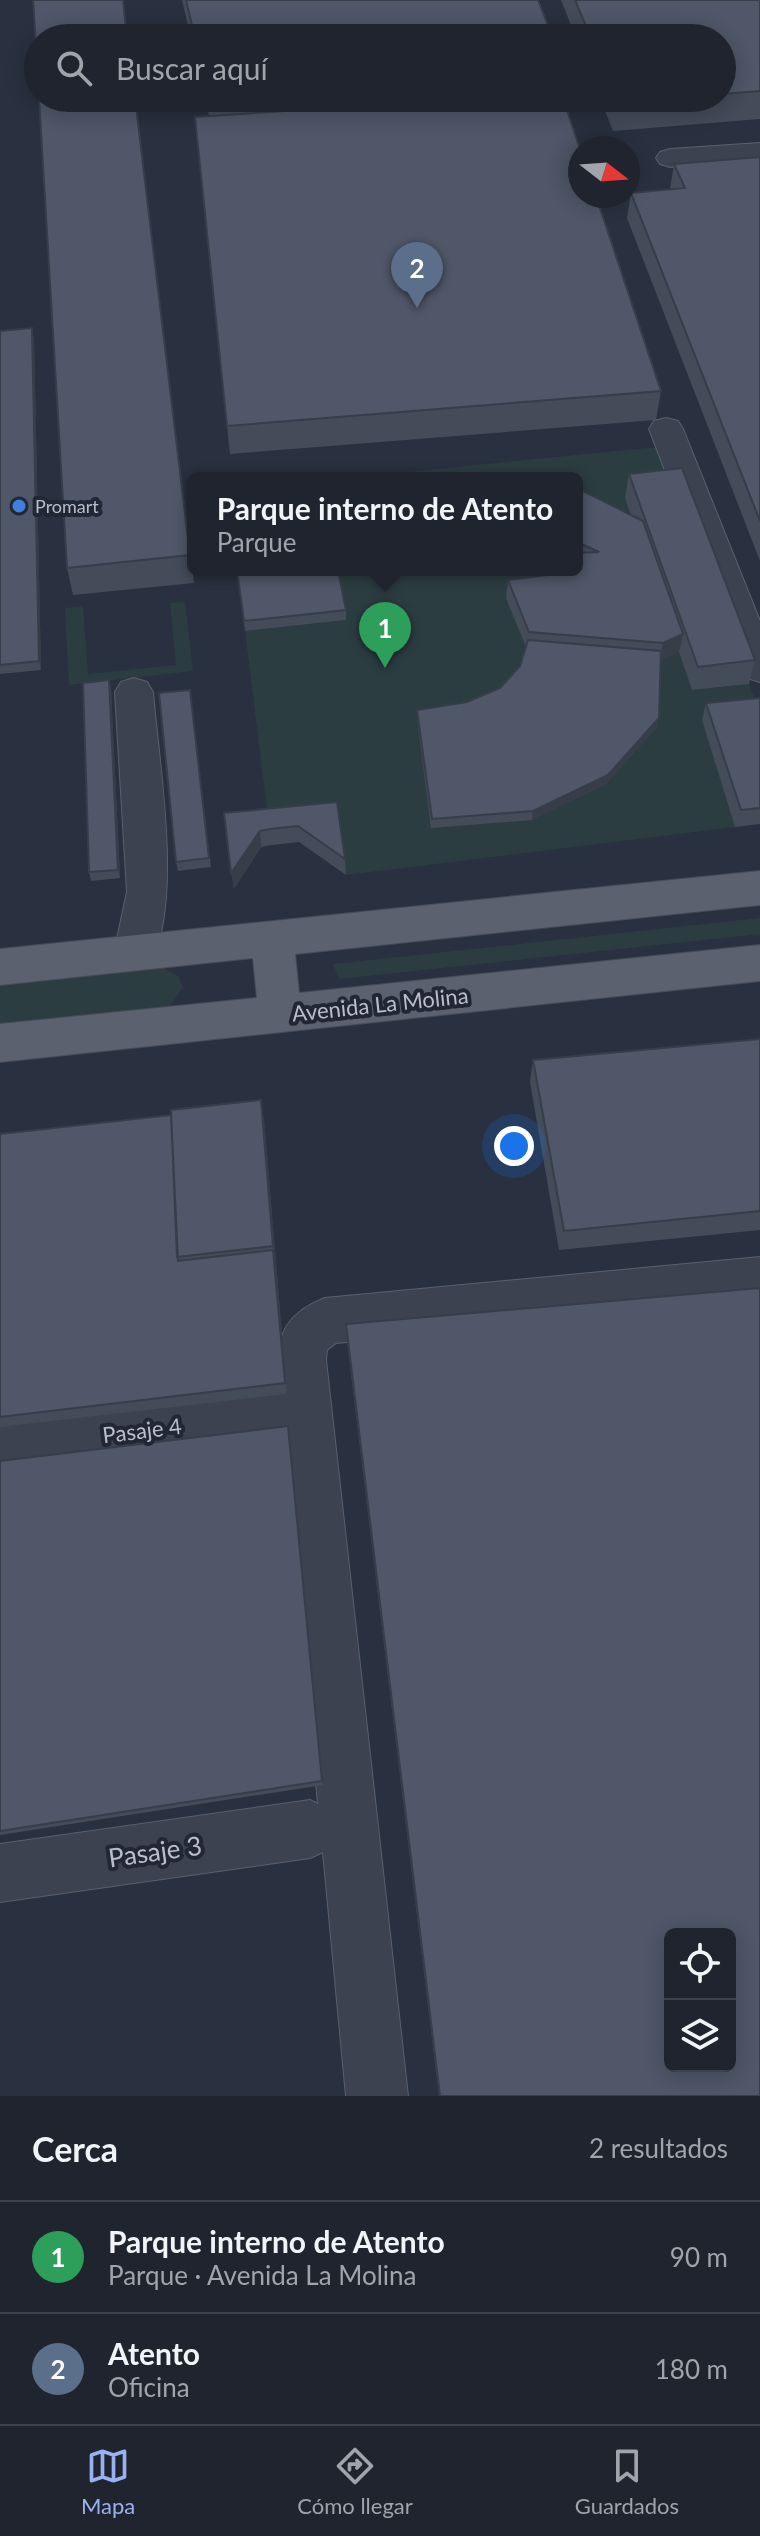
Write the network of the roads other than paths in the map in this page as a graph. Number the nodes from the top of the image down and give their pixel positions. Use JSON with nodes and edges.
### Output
{"nodes":[{"id":1,"x":760,"y":152,"type":"edge"},
{"id":2,"x":670,"y":158,"type":"dead end"},
{"id":3,"x":666,"y":429,"type":"dead end"},
{"id":4,"x":760,"y":668,"type":"edge"},
{"id":5,"x":134,"y":692,"type":"dead end"},
{"id":6,"x":760,"y":888,"type":"edge"},
{"id":7,"x":272,"y":940,"type":"junction"},
{"id":8,"x":135,"y":953,"type":"junction"},
{"id":9,"x":760,"y":963,"type":"edge"},
{"id":10,"x":2,"y":965,"type":"edge"},
{"id":11,"x":280,"y":1015,"type":"junction"},
{"id":12,"x":0,"y":1043,"type":"edge"},
{"id":13,"x":760,"y":1279,"type":"edge"},
{"id":14,"x":284,"y":1413,"type":"dead end"},
{"id":15,"x":0,"y":1448,"type":"edge"},
{"id":16,"x":310,"y":1829,"type":"dead end"},
{"id":17,"x":0,"y":1873,"type":"edge"},
{"id":18,"x":377,"y":2096,"type":"edge"}],
"edges":[{"from":1,"to":2,"type":"street"},
{"from":3,"to":4,"type":"street"},
{"from":5,"to":8,"type":"street"},
{"from":6,"to":7,"type":"main road"},
{"from":7,"to":8,"type":"main road"},
{"from":7,"to":11,"type":"main road"},
{"from":8,"to":10,"type":"main road"},
{"from":9,"to":11,"type":"main road","name":"Avenida La Molina"},
{"from":11,"to":12,"type":"main road","name":"Avenida La Molina"},
{"from":13,"to":18,"type":"street"},
{"from":14,"to":15,"type":"street","name":"Pasaje 4"},
{"from":16,"to":17,"type":"street","name":"Pasaje 3"}]}
